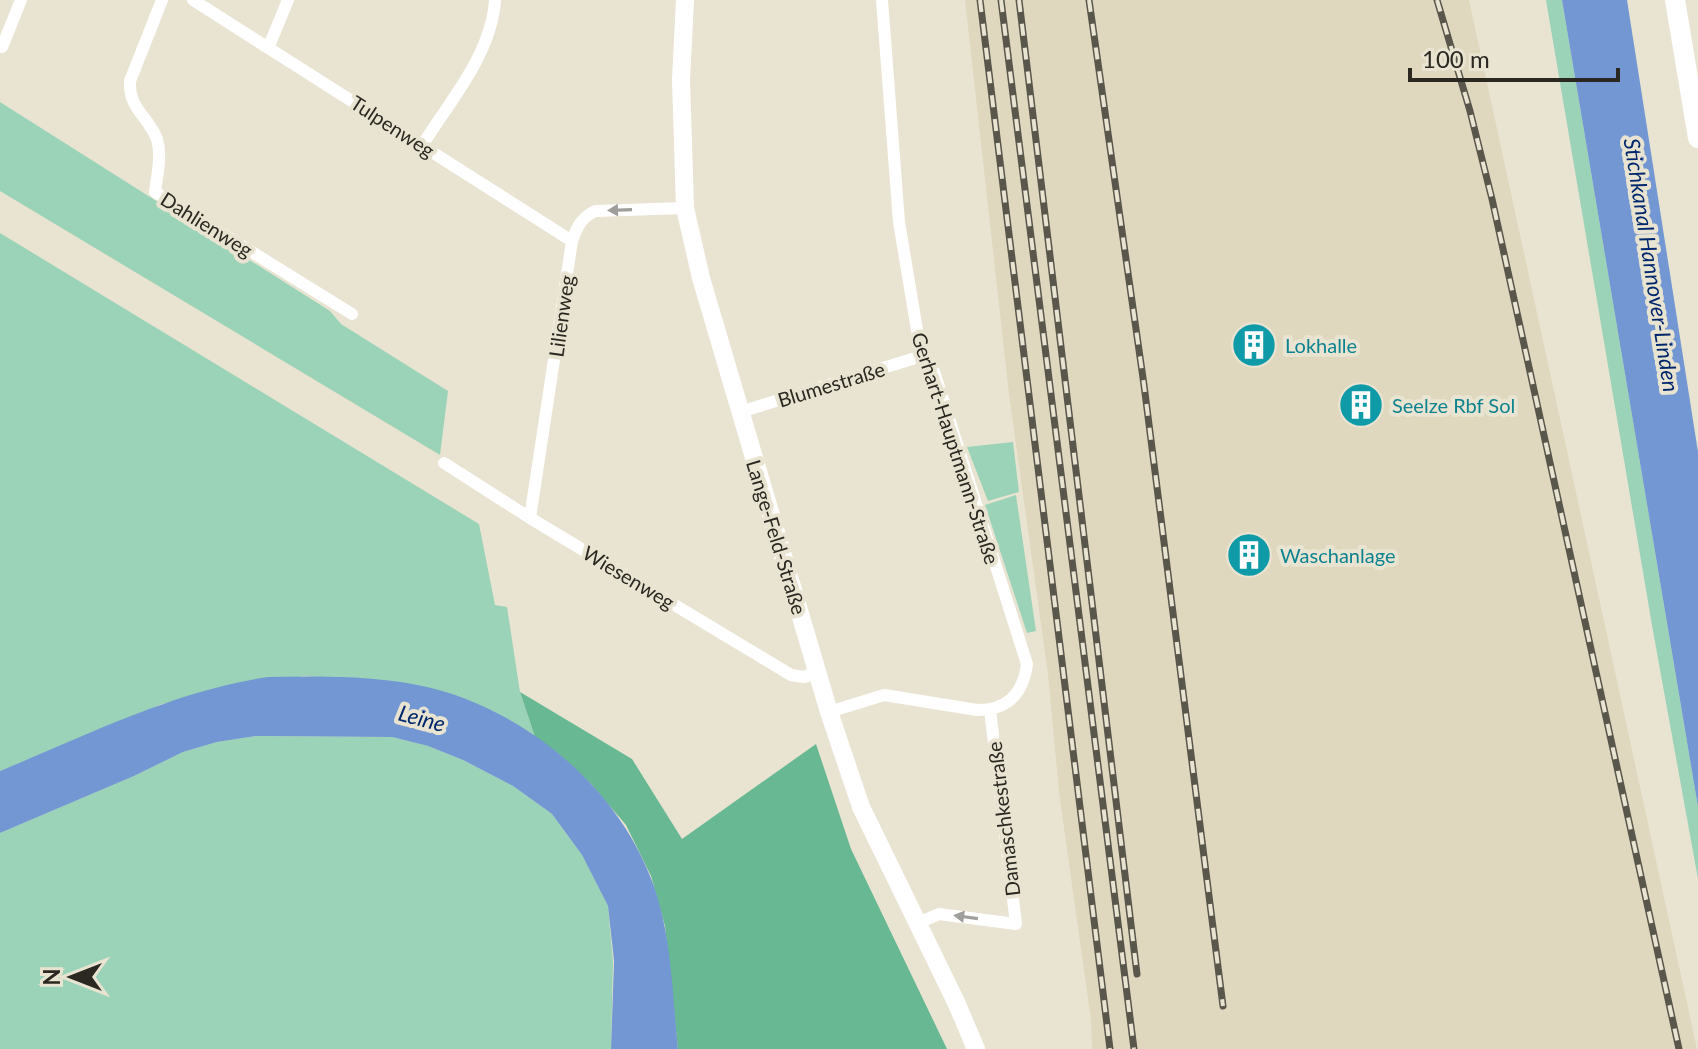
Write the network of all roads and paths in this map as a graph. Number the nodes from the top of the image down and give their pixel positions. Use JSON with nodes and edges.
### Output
{"nodes":[{"id":1,"x":21,"y":0,"type":"edge"},
{"id":2,"x":162,"y":0,"type":"edge"},
{"id":3,"x":193,"y":0,"type":"edge"},
{"id":4,"x":288,"y":0,"type":"edge"},
{"id":5,"x":495,"y":0,"type":"edge"},
{"id":6,"x":685,"y":0,"type":"edge"},
{"id":7,"x":882,"y":0,"type":"edge"},
{"id":8,"x":1675,"y":0,"type":"edge"},
{"id":9,"x":269,"y":46,"type":"junction"},
{"id":10,"x":2,"y":47,"type":"dead end"},
{"id":11,"x":1698,"y":138,"type":"edge"},
{"id":12,"x":423,"y":144,"type":"junction"},
{"id":13,"x":685,"y":208,"type":"junction"},
{"id":14,"x":572,"y":241,"type":"junction"},
{"id":15,"x":352,"y":314,"type":"dead end"},
{"id":16,"x":922,"y":356,"type":"junction"},
{"id":17,"x":740,"y":412,"type":"junction"},
{"id":18,"x":444,"y":463,"type":"dead end"},
{"id":19,"x":530,"y":518,"type":"junction"},
{"id":20,"x":818,"y":672,"type":"junction"},
{"id":21,"x":990,"y":710,"type":"junction"},
{"id":22,"x":829,"y":712,"type":"junction"},
{"id":23,"x":918,"y":923,"type":"junction"},
{"id":24,"x":976,"y":1049,"type":"edge"}],
"edges":[{"from":1,"to":10,"type":"street"},
{"from":2,"to":15,"type":"street","name":"Dahlienweg"},
{"from":3,"to":9,"type":"street","name":"Tulpenweg"},
{"from":4,"to":9,"type":"street"},
{"from":5,"to":12,"type":"street"},
{"from":6,"to":13,"type":"street","name":"Lange-Feld-Straße"},
{"from":7,"to":16,"type":"street","name":"Gerhart-Hauptmann-Straße"},
{"from":8,"to":11,"type":"main road"},
{"from":9,"to":12,"type":"street","name":"Tulpenweg"},
{"from":12,"to":14,"type":"street","name":"Tulpenweg"},
{"from":13,"to":14,"type":"street","name":"Lilienweg","one_way":true},
{"from":13,"to":17,"type":"street","name":"Lange-Feld-Straße"},
{"from":14,"to":19,"type":"street","name":"Lilienweg"},
{"from":16,"to":17,"type":"street","name":"Blumestraße"},
{"from":16,"to":21,"type":"street","name":"Gerhart-Hauptmann-Straße"},
{"from":17,"to":20,"type":"street","name":"Lange-Feld-Straße"},
{"from":18,"to":19,"type":"street","name":"Wiesenweg"},
{"from":19,"to":20,"type":"street","name":"Wiesenweg"},
{"from":20,"to":22,"type":"street","name":"Lange-Feld-Straße"},
{"from":21,"to":22,"type":"street"},
{"from":21,"to":23,"type":"street","name":"Damaschkestraße","one_way":true},
{"from":22,"to":23,"type":"street","name":"Lange-Feld-Straße"},
{"from":23,"to":24,"type":"street","name":"Lange-Feld-Straße"}]}
